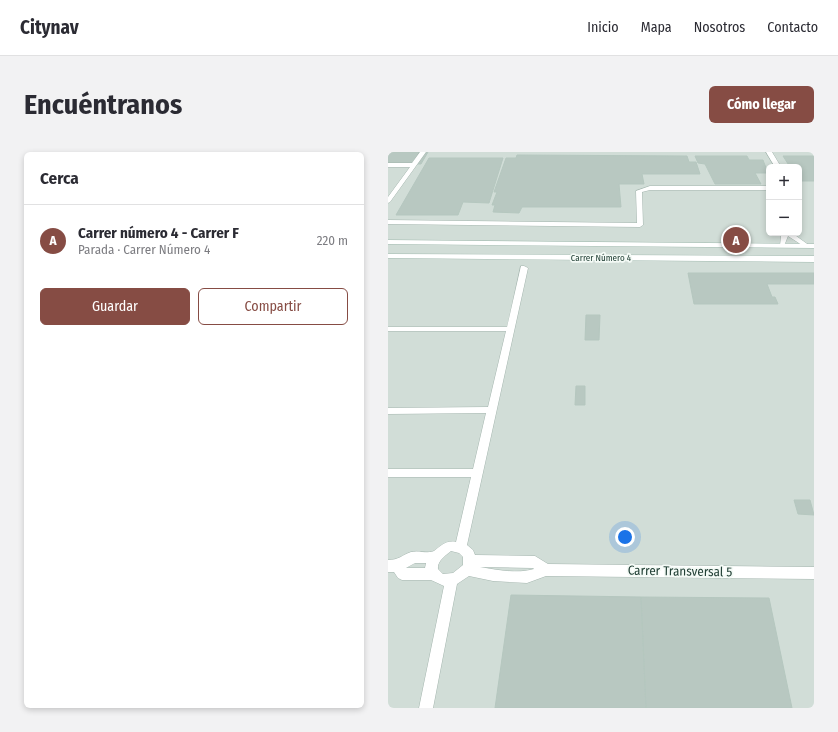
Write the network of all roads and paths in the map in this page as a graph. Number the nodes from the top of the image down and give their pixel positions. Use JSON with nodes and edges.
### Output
{"nodes":[{"id":1,"x":423,"y":152,"type":"edge"},
{"id":2,"x":769,"y":152,"type":"edge"},
{"id":3,"x":776,"y":164,"type":"edge"},
{"id":4,"x":388,"y":165,"type":"edge"},
{"id":5,"x":414,"y":165,"type":"junction"},
{"id":6,"x":766,"y":188,"type":"edge"},
{"id":7,"x":388,"y":201,"type":"edge"},
{"id":8,"x":388,"y":222,"type":"edge"},
{"id":9,"x":388,"y":242,"type":"edge"},
{"id":10,"x":782,"y":245,"type":"junction"},
{"id":11,"x":811,"y":246,"type":"edge"},
{"id":12,"x":388,"y":256,"type":"edge"},
{"id":13,"x":814,"y":259,"type":"edge"},
{"id":14,"x":524,"y":268,"type":"dead end"},
{"id":15,"x":388,"y":329,"type":"edge"},
{"id":16,"x":510,"y":329,"type":"junction"},
{"id":17,"x":492,"y":410,"type":"junction"},
{"id":18,"x":388,"y":411,"type":"edge"},
{"id":19,"x":388,"y":473,"type":"edge"},
{"id":20,"x":478,"y":473,"type":"junction"},
{"id":21,"x":461,"y":547,"type":"junction"},
{"id":22,"x":434,"y":557,"type":"junction"},
{"id":23,"x":469,"y":565,"type":"junction"},
{"id":24,"x":393,"y":566,"type":"edge"},
{"id":25,"x":814,"y":573,"type":"edge"},
{"id":26,"x":434,"y":574,"type":"junction"},
{"id":27,"x":451,"y":580,"type":"junction"},
{"id":28,"x":426,"y":708,"type":"edge"}],
"edges":[{"from":1,"to":5,"type":"lane"},
{"from":2,"to":3,"type":"lane"},
{"from":4,"to":5,"type":"lane"},
{"from":5,"to":7,"type":"lane"},
{"from":6,"to":8,"type":"lane"},
{"from":9,"to":10,"type":"street","name":"Carrer Número 4"},
{"from":10,"to":11,"type":"street","name":"Carrer Número 4"},
{"from":10,"to":11,"type":"lane"},
{"from":12,"to":13,"type":"street","name":"Carrer Número 4"},
{"from":14,"to":16,"type":"lane"},
{"from":15,"to":16,"type":"lane"},
{"from":16,"to":17,"type":"lane"},
{"from":17,"to":18,"type":"lane"},
{"from":17,"to":20,"type":"lane"},
{"from":19,"to":20,"type":"lane"},
{"from":20,"to":21,"type":"lane"},
{"from":21,"to":22,"type":"lane"},
{"from":21,"to":23,"type":"lane"},
{"from":22,"to":24,"type":"lane"},
{"from":22,"to":26,"type":"lane"},
{"from":23,"to":25,"type":"lane","name":"Carrer Transversal 5"},
{"from":23,"to":27,"type":"lane"},
{"from":24,"to":26,"type":"lane"},
{"from":26,"to":27,"type":"lane"},
{"from":27,"to":28,"type":"lane"}]}
